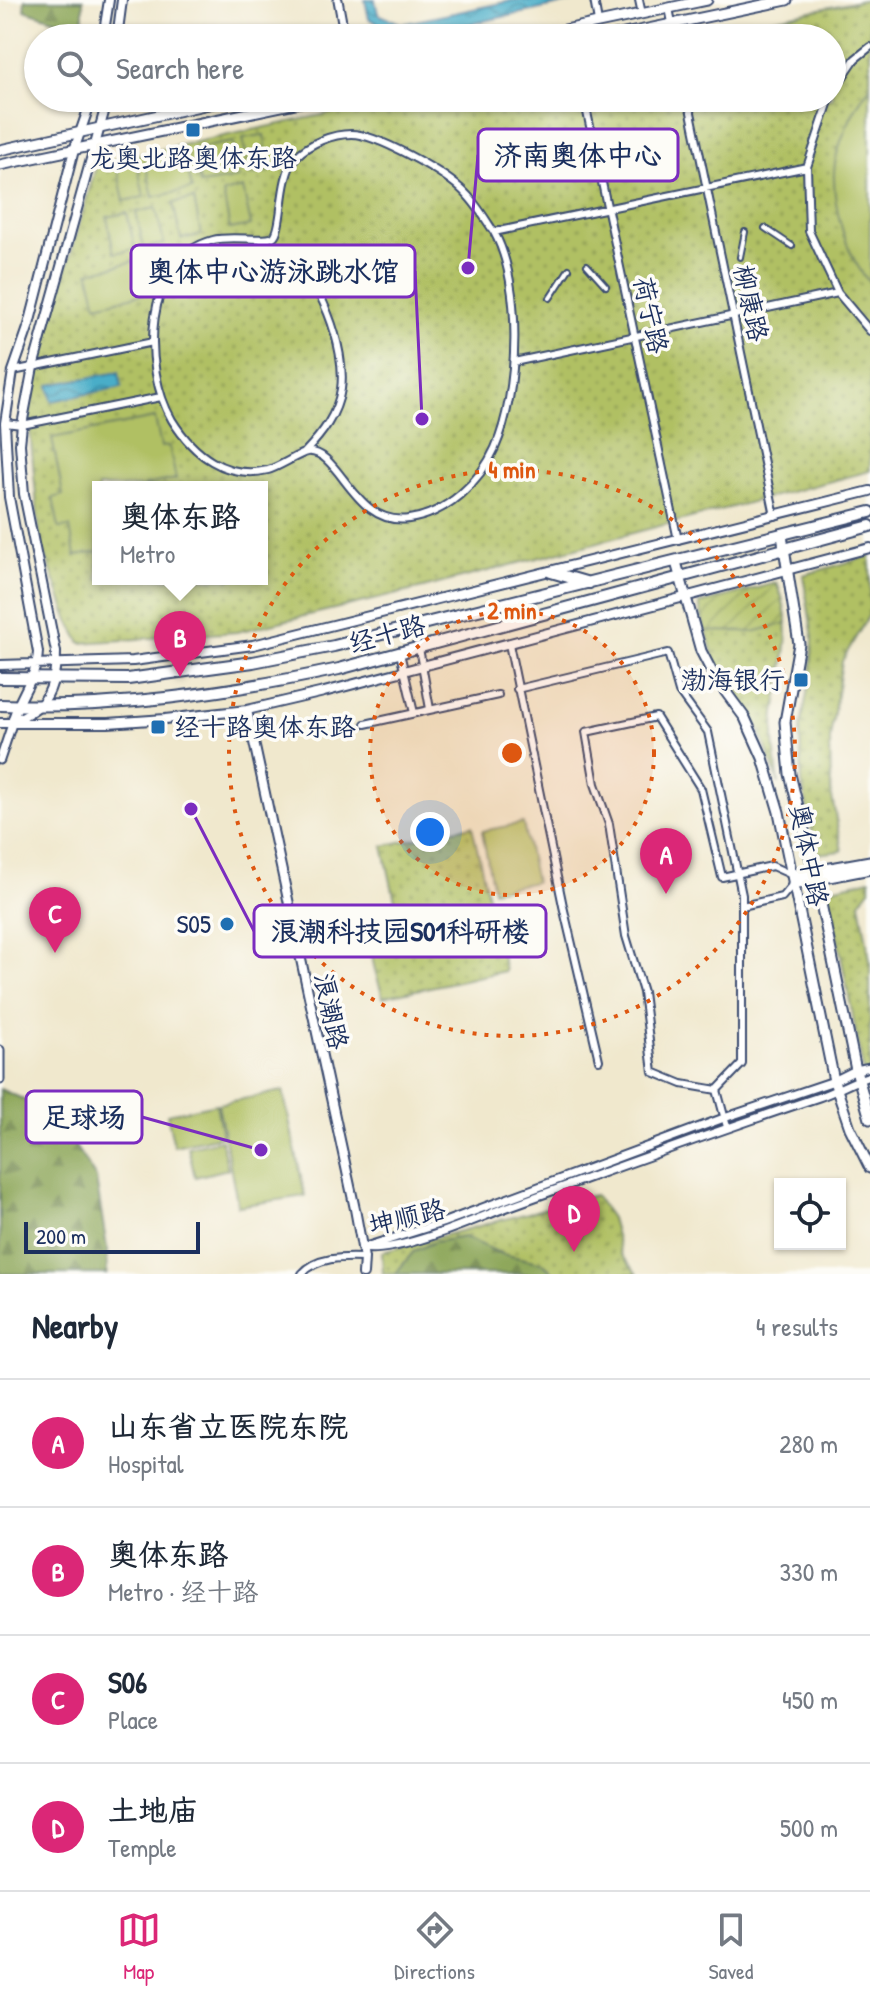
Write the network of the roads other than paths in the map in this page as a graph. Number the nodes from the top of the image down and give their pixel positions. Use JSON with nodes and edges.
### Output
{"nodes":[{"id":1,"x":109,"y":0,"type":"edge"},
{"id":2,"x":122,"y":0,"type":"edge"},
{"id":3,"x":338,"y":0,"type":"edge"},
{"id":4,"x":594,"y":0,"type":"edge"},
{"id":5,"x":639,"y":0,"type":"edge"},
{"id":6,"x":707,"y":0,"type":"edge"},
{"id":7,"x":787,"y":0,"type":"edge"},
{"id":8,"x":669,"y":8,"type":"junction"},
{"id":9,"x":642,"y":14,"type":"junction"},
{"id":10,"x":598,"y":22,"type":"junction"},
{"id":11,"x":105,"y":24,"type":"edge"},
{"id":12,"x":119,"y":24,"type":"edge"},
{"id":13,"x":342,"y":24,"type":"edge"},
{"id":14,"x":593,"y":24,"type":"edge"},
{"id":15,"x":672,"y":24,"type":"joint"},
{"id":16,"x":870,"y":47,"type":"edge"},
{"id":17,"x":846,"y":73,"type":"edge"},
{"id":18,"x":88,"y":112,"type":"edge"},
{"id":19,"x":104,"y":112,"type":"edge"},
{"id":20,"x":175,"y":112,"type":"edge"},
{"id":21,"x":254,"y":112,"type":"edge"},
{"id":22,"x":587,"y":112,"type":"edge"},
{"id":23,"x":691,"y":112,"type":"edge"},
{"id":24,"x":826,"y":112,"type":"edge"},
{"id":25,"x":100,"y":129,"type":"junction"},
{"id":26,"x":82,"y":131,"type":"junction"},
{"id":27,"x":93,"y":146,"type":"junction"},
{"id":28,"x":0,"y":150,"type":"edge"},
{"id":29,"x":74,"y":150,"type":"junction"},
{"id":30,"x":0,"y":165,"type":"edge"},
{"id":31,"x":807,"y":167,"type":"junction"},
{"id":32,"x":707,"y":189,"type":"junction"},
{"id":33,"x":608,"y":208,"type":"junction"},
{"id":34,"x":766,"y":228,"type":"dead end"},
{"id":35,"x":494,"y":232,"type":"junction"},
{"id":36,"x":745,"y":233,"type":"dead end"},
{"id":37,"x":262,"y":241,"type":"junction"},
{"id":38,"x":792,"y":246,"type":"dead end"},
{"id":39,"x":740,"y":257,"type":"dead end"},
{"id":40,"x":588,"y":266,"type":"dead end"},
{"id":41,"x":568,"y":271,"type":"dead end"},
{"id":42,"x":606,"y":286,"type":"dead end"},
{"id":43,"x":838,"y":293,"type":"junction"},
{"id":44,"x":550,"y":298,"type":"dead end"},
{"id":45,"x":733,"y":315,"type":"junction"},
{"id":46,"x":870,"y":331,"type":"edge"},
{"id":47,"x":635,"y":336,"type":"junction"},
{"id":48,"x":153,"y":342,"type":"junction"},
{"id":49,"x":514,"y":362,"type":"junction"},
{"id":50,"x":33,"y":367,"type":"junction"},
{"id":51,"x":13,"y":371,"type":"junction"},
{"id":52,"x":161,"y":397,"type":"junction"},
{"id":53,"x":5,"y":423,"type":"junction"},
{"id":54,"x":22,"y":425,"type":"junction"},
{"id":55,"x":305,"y":452,"type":"junction"},
{"id":56,"x":870,"y":491,"type":"edge"},
{"id":57,"x":870,"y":512,"type":"edge"},
{"id":58,"x":775,"y":516,"type":"junction"},
{"id":59,"x":870,"y":526,"type":"edge"},
{"id":60,"x":782,"y":535,"type":"junction"},
{"id":61,"x":678,"y":540,"type":"junction"},
{"id":62,"x":870,"y":548,"type":"edge"},
{"id":63,"x":785,"y":549,"type":"junction"},
{"id":64,"x":676,"y":562,"type":"junction"},
{"id":65,"x":789,"y":569,"type":"junction"},
{"id":66,"x":551,"y":572,"type":"junction"},
{"id":67,"x":680,"y":578,"type":"junction"},
{"id":68,"x":590,"y":583,"type":"junction"},
{"id":69,"x":687,"y":596,"type":"junction"},
{"id":70,"x":509,"y":644,"type":"junction"},
{"id":71,"x":419,"y":648,"type":"junction"},
{"id":72,"x":400,"y":653,"type":"junction"},
{"id":73,"x":0,"y":665,"type":"edge"},
{"id":74,"x":37,"y":665,"type":"junction"},
{"id":75,"x":56,"y":665,"type":"junction"},
{"id":76,"x":423,"y":666,"type":"junction"},
{"id":77,"x":405,"y":671,"type":"junction"},
{"id":78,"x":0,"y":678,"type":"edge"},
{"id":79,"x":30,"y":679,"type":"junction"},
{"id":80,"x":53,"y":679,"type":"junction"},
{"id":81,"x":517,"y":689,"type":"junction"},
{"id":82,"x":498,"y":695,"type":"dead end"},
{"id":83,"x":41,"y":704,"type":"junction"},
{"id":84,"x":0,"y":705,"type":"edge"},
{"id":85,"x":15,"y":705,"type":"junction"},
{"id":86,"x":430,"y":709,"type":"junction"},
{"id":87,"x":247,"y":710,"type":"junction"},
{"id":88,"x":414,"y":713,"type":"junction"},
{"id":89,"x":0,"y":723,"type":"edge"},
{"id":90,"x":12,"y":724,"type":"junction"},
{"id":91,"x":365,"y":724,"type":"dead end"},
{"id":92,"x":0,"y":760,"type":"edge"},
{"id":93,"x":719,"y":785,"type":"junction"},
{"id":94,"x":701,"y":789,"type":"junction"},
{"id":95,"x":870,"y":861,"type":"edge"},
{"id":96,"x":870,"y":869,"type":"edge"},
{"id":97,"x":738,"y":874,"type":"junction"},
{"id":98,"x":814,"y":876,"type":"junction"},
{"id":99,"x":792,"y":879,"type":"junction"},
{"id":100,"x":742,"y":906,"type":"junction"},
{"id":101,"x":0,"y":1050,"type":"edge"},
{"id":102,"x":599,"y":1060,"type":"dead end"},
{"id":103,"x":870,"y":1067,"type":"edge"},
{"id":104,"x":1,"y":1074,"type":"edge"},
{"id":105,"x":857,"y":1074,"type":"junction"},
{"id":106,"x":870,"y":1076,"type":"edge"},
{"id":107,"x":0,"y":1080,"type":"edge"},
{"id":108,"x":835,"y":1086,"type":"junction"},
{"id":109,"x":717,"y":1090,"type":"junction"},
{"id":110,"x":870,"y":1119,"type":"edge"},
{"id":111,"x":725,"y":1122,"type":"junction"},
{"id":112,"x":870,"y":1168,"type":"edge"},
{"id":113,"x":363,"y":1253,"type":"junction"},
{"id":114,"x":302,"y":1274,"type":"edge"},
{"id":115,"x":363,"y":1274,"type":"edge"}],
"edges":[{"from":1,"to":11,"type":"main road"},
{"from":2,"to":12,"type":"main road"},
{"from":3,"to":13,"type":"street"},
{"from":4,"to":10,"type":"street"},
{"from":5,"to":9,"type":"street"},
{"from":6,"to":8,"type":"main road"},
{"from":7,"to":15,"type":"main road"},
{"from":8,"to":9,"type":"main road"},
{"from":8,"to":15,"type":"street"},
{"from":9,"to":10,"type":"main road"},
{"from":10,"to":14,"type":"main road"},
{"from":16,"to":17,"type":"street"},
{"from":18,"to":26,"type":"main road"},
{"from":19,"to":25,"type":"main road"},
{"from":20,"to":25,"type":"main road"},
{"from":21,"to":27,"type":"main road"},
{"from":22,"to":33,"type":"street","name":"荷宁路"},
{"from":23,"to":32,"type":"street","name":"柳康路"},
{"from":24,"to":31,"type":"street"},
{"from":25,"to":26,"type":"main road"},
{"from":25,"to":27,"type":"main road"},
{"from":26,"to":28,"type":"main road"},
{"from":26,"to":29,"type":"main road"},
{"from":27,"to":29,"type":"main road"},
{"from":27,"to":50,"type":"main road"},
{"from":29,"to":30,"type":"main road"},
{"from":29,"to":51,"type":"main road"},
{"from":31,"to":32,"type":"street"},
{"from":31,"to":43,"type":"street"},
{"from":32,"to":33,"type":"street"},
{"from":32,"to":45,"type":"street","name":"柳康路"},
{"from":33,"to":35,"type":"street"},
{"from":33,"to":47,"type":"street","name":"荷宁路"},
{"from":34,"to":38,"type":"street"},
{"from":35,"to":37,"type":"street"},
{"from":35,"to":49,"type":"street"},
{"from":36,"to":39,"type":"street"},
{"from":37,"to":48,"type":"street"},
{"from":37,"to":55,"type":"street"},
{"from":40,"to":42,"type":"street"},
{"from":41,"to":44,"type":"street"},
{"from":43,"to":45,"type":"street"},
{"from":43,"to":46,"type":"street"},
{"from":45,"to":47,"type":"street"},
{"from":45,"to":58,"type":"street","name":"柳康路"},
{"from":47,"to":49,"type":"street"},
{"from":47,"to":61,"type":"street","name":"荷宁路"},
{"from":48,"to":50,"type":"street"},
{"from":48,"to":52,"type":"street"},
{"from":49,"to":55,"type":"street"},
{"from":50,"to":51,"type":"street"},
{"from":50,"to":54,"type":"main road"},
{"from":51,"to":53,"type":"main road"},
{"from":52,"to":54,"type":"street"},
{"from":52,"to":55,"type":"street"},
{"from":53,"to":54,"type":"street"},
{"from":53,"to":74,"type":"main road"},
{"from":54,"to":75,"type":"main road"},
{"from":56,"to":58,"type":"main road","name":"经十路"},
{"from":57,"to":60,"type":"highway","name":"经十路"},
{"from":58,"to":61,"type":"main road","name":"经十路"},
{"from":59,"to":63,"type":"highway","name":"经十路"},
{"from":60,"to":63,"type":"main road","name":"奥体中路"},
{"from":60,"to":64,"type":"highway","name":"经十路"},
{"from":61,"to":66,"type":"main road","name":"经十路"},
{"from":62,"to":65,"type":"main road","name":"经十路"},
{"from":63,"to":65,"type":"main road","name":"奥体中路"},
{"from":63,"to":67,"type":"highway","name":"经十路"},
{"from":64,"to":67,"type":"main road","name":"奥体中路"},
{"from":64,"to":68,"type":"highway","name":"经十路"},
{"from":65,"to":69,"type":"main road","name":"经十路"},
{"from":65,"to":98,"type":"main road","name":"奥体中路"},
{"from":66,"to":68,"type":"highway"},
{"from":66,"to":75,"type":"main road","name":"经十路"},
{"from":67,"to":69,"type":"main road","name":"奥体中路"},
{"from":67,"to":71,"type":"highway","name":"经十路"},
{"from":68,"to":80,"type":"highway","name":"经十路"},
{"from":69,"to":70,"type":"main road","name":"经十路"},
{"from":69,"to":99,"type":"main road","name":"奥体中路"},
{"from":70,"to":76,"type":"main road","name":"经十路"},
{"from":70,"to":81,"type":"street"},
{"from":71,"to":72,"type":"highway","name":"经十路"},
{"from":71,"to":76,"type":"street"},
{"from":72,"to":77,"type":"street"},
{"from":72,"to":83,"type":"highway","name":"经十路"},
{"from":73,"to":74,"type":"main road"},
{"from":74,"to":75,"type":"main road","name":"经十路"},
{"from":74,"to":79,"type":"main road"},
{"from":75,"to":80,"type":"main road"},
{"from":76,"to":77,"type":"main road","name":"经十路"},
{"from":76,"to":86,"type":"street"},
{"from":77,"to":87,"type":"main road","name":"经十路"},
{"from":77,"to":88,"type":"street"},
{"from":78,"to":79,"type":"highway","name":"经十路"},
{"from":79,"to":80,"type":"highway","name":"经十路"},
{"from":79,"to":85,"type":"main road"},
{"from":80,"to":83,"type":"main road"},
{"from":81,"to":93,"type":"street"},
{"from":81,"to":102,"type":"street"},
{"from":82,"to":86,"type":"street"},
{"from":83,"to":85,"type":"highway","name":"经十路"},
{"from":83,"to":90,"type":"main road"},
{"from":84,"to":85,"type":"highway","name":"经十路"},
{"from":85,"to":90,"type":"main road"},
{"from":86,"to":88,"type":"street"},
{"from":87,"to":90,"type":"main road","name":"经十路"},
{"from":87,"to":113,"type":"main road","name":"浪潮路"},
{"from":88,"to":91,"type":"street"},
{"from":89,"to":90,"type":"main road","name":"经十路"},
{"from":90,"to":92,"type":"street"},
{"from":93,"to":94,"type":"street"},
{"from":93,"to":97,"type":"street"},
{"from":94,"to":97,"type":"street"},
{"from":94,"to":109,"type":"street"},
{"from":95,"to":98,"type":"main road"},
{"from":96,"to":98,"type":"main road"},
{"from":97,"to":99,"type":"street"},
{"from":97,"to":100,"type":"street"},
{"from":98,"to":99,"type":"main road"},
{"from":98,"to":105,"type":"main road","name":"奥体中路"},
{"from":99,"to":100,"type":"street"},
{"from":99,"to":108,"type":"main road","name":"奥体中路"},
{"from":100,"to":109,"type":"street"},
{"from":101,"to":104,"type":"street"},
{"from":103,"to":105,"type":"street","name":"坤顺路"},
{"from":104,"to":107,"type":"street"},
{"from":105,"to":106,"type":"street","name":"坤顺路"},
{"from":105,"to":108,"type":"street","name":"坤顺路"},
{"from":105,"to":110,"type":"main road","name":"奥体中路"},
{"from":108,"to":111,"type":"street","name":"坤顺路"},
{"from":108,"to":112,"type":"main road","name":"奥体中路"},
{"from":109,"to":111,"type":"street"},
{"from":111,"to":113,"type":"street","name":"坤顺路"},
{"from":113,"to":114,"type":"street"},
{"from":113,"to":115,"type":"main road","name":"浪潮路"}]}
